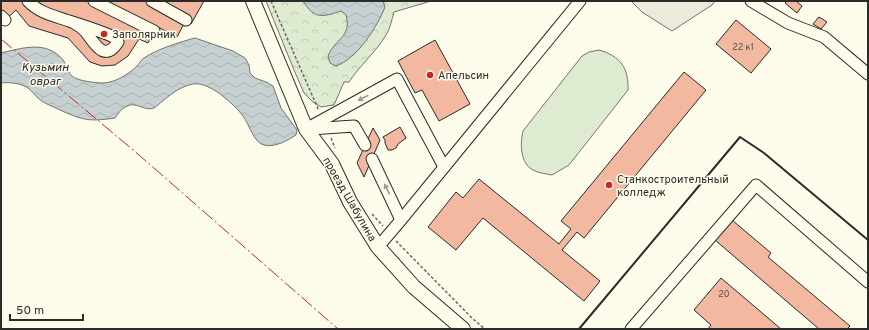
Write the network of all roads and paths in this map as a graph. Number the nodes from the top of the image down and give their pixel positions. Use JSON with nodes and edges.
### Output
{"nodes":[{"id":1,"x":28,"y":1,"type":"edge"},
{"id":2,"x":94,"y":1,"type":"edge"},
{"id":3,"x":152,"y":1,"type":"edge"},
{"id":4,"x":253,"y":1,"type":"edge"},
{"id":5,"x":271,"y":1,"type":"edge"},
{"id":6,"x":580,"y":1,"type":"edge"},
{"id":7,"x":751,"y":1,"type":"edge"},
{"id":8,"x":761,"y":5,"type":"edge"},
{"id":9,"x":186,"y":20,"type":"dead end"},
{"id":10,"x":74,"y":23,"type":"dead end"},
{"id":11,"x":154,"y":31,"type":"dead end"},
{"id":12,"x":868,"y":74,"type":"edge"},
{"id":13,"x":325,"y":124,"type":"junction"},
{"id":14,"x":306,"y":129,"type":"junction"},
{"id":15,"x":365,"y":145,"type":"dead end"},
{"id":16,"x":336,"y":150,"type":"dead end"},
{"id":17,"x":372,"y":159,"type":"dead end"},
{"id":18,"x":444,"y":167,"type":"junction"},
{"id":19,"x":372,"y":213,"type":"dead end"},
{"id":20,"x":401,"y":220,"type":"junction"},
{"id":21,"x":389,"y":234,"type":"junction"},
{"id":22,"x":378,"y":247,"type":"junction"},
{"id":23,"x":868,"y":282,"type":"edge"},
{"id":24,"x":460,"y":328,"type":"edge"},
{"id":25,"x":485,"y":329,"type":"edge"},
{"id":26,"x":631,"y":329,"type":"edge"}],
"edges":[{"from":1,"to":10,"type":"lane"},
{"from":2,"to":11,"type":"lane"},
{"from":3,"to":9,"type":"lane"},
{"from":4,"to":14,"type":"main road","name":"проезд Шабулина"},
{"from":5,"to":13,"type":"path"},
{"from":6,"to":18,"type":"lane"},
{"from":7,"to":8,"type":"lane"},
{"from":8,"to":12,"type":"lane"},
{"from":13,"to":14,"type":"lane"},
{"from":13,"to":15,"type":"lane"},
{"from":13,"to":16,"type":"path"},
{"from":18,"to":13,"type":"lane","one_way":true},
{"from":14,"to":22,"type":"main road","name":"проезд Шабулина"},
{"from":20,"to":17,"type":"lane","one_way":true},
{"from":18,"to":20,"type":"lane"},
{"from":19,"to":21,"type":"path"},
{"from":20,"to":21,"type":"lane"},
{"from":21,"to":22,"type":"lane"},
{"from":21,"to":25,"type":"path"},
{"from":22,"to":24,"type":"main road","name":"проезд Шабулина"},
{"from":23,"to":26,"type":"lane"}]}
